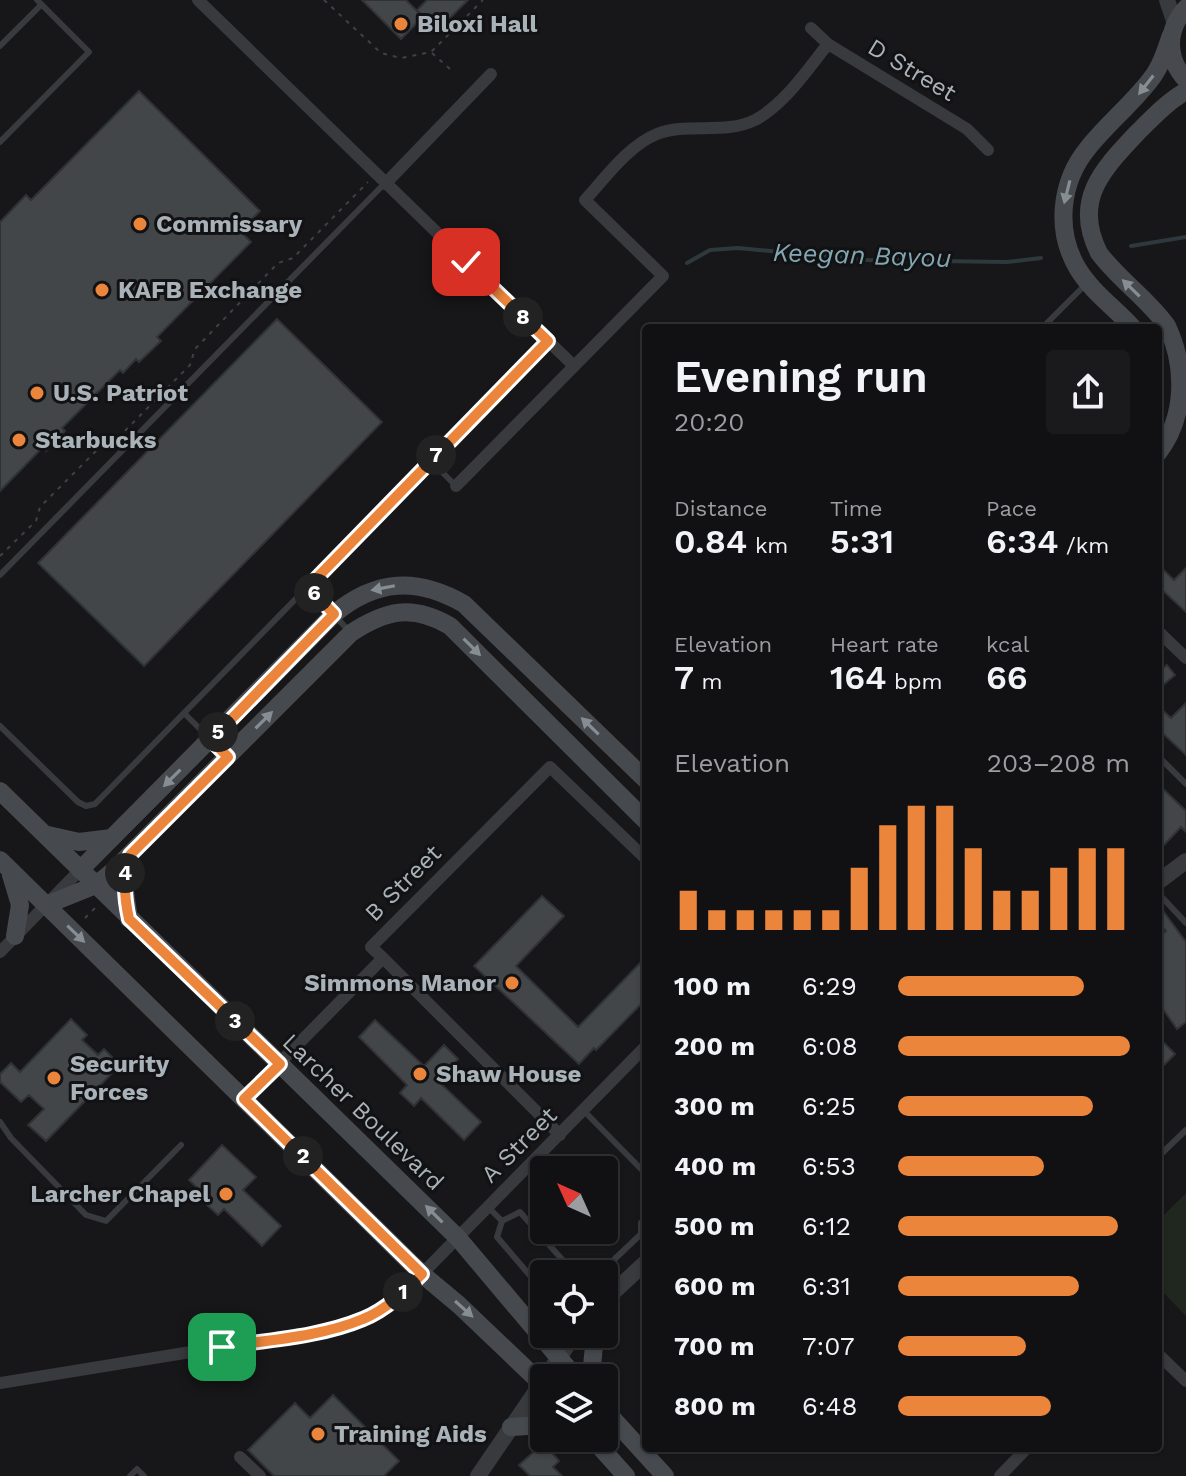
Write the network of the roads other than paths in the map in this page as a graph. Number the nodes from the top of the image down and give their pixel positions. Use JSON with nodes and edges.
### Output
{"nodes":[{"id":1,"x":198,"y":0,"type":"edge"},
{"id":2,"x":1167,"y":0,"type":"edge"},
{"id":3,"x":39,"y":2,"type":"edge"},
{"id":4,"x":1186,"y":8,"type":"edge"},
{"id":5,"x":811,"y":28,"type":"dead end"},
{"id":6,"x":1173,"y":29,"type":"junction"},
{"id":7,"x":828,"y":44,"type":"junction"},
{"id":8,"x":0,"y":46,"type":"edge"},
{"id":9,"x":491,"y":74,"type":"dead end"},
{"id":10,"x":1186,"y":80,"type":"edge"},
{"id":11,"x":1186,"y":91,"type":"edge"},
{"id":12,"x":0,"y":142,"type":"edge"},
{"id":13,"x":988,"y":150,"type":"dead end"},
{"id":14,"x":380,"y":179,"type":"junction"},
{"id":15,"x":1088,"y":282,"type":"junction"},
{"id":16,"x":1153,"y":309,"type":"junction"},
{"id":17,"x":1046,"y":324,"type":"edge"},
{"id":18,"x":1129,"y":324,"type":"edge"},
{"id":19,"x":1137,"y":324,"type":"edge"},
{"id":20,"x":548,"y":341,"type":"junction"},
{"id":21,"x":574,"y":366,"type":"junction"},
{"id":22,"x":1162,"y":449,"type":"edge"},
{"id":23,"x":431,"y":461,"type":"junction"},
{"id":24,"x":456,"y":486,"type":"joint"},
{"id":25,"x":0,"y":575,"type":"edge"},
{"id":26,"x":308,"y":587,"type":"junction"},
{"id":27,"x":334,"y":614,"type":"junction"},
{"id":28,"x":351,"y":633,"type":"junction"},
{"id":29,"x":1162,"y":635,"type":"edge"},
{"id":30,"x":1186,"y":658,"type":"edge"},
{"id":31,"x":184,"y":713,"type":"junction"},
{"id":32,"x":0,"y":726,"type":"edge"},
{"id":33,"x":211,"y":740,"type":"junction"},
{"id":34,"x":228,"y":757,"type":"junction"},
{"id":35,"x":1162,"y":760,"type":"edge"},
{"id":36,"x":642,"y":776,"type":"edge"},
{"id":37,"x":1186,"y":784,"type":"edge"},
{"id":38,"x":0,"y":791,"type":"edge"},
{"id":39,"x":642,"y":817,"type":"edge"},
{"id":40,"x":41,"y":831,"type":"junction"},
{"id":41,"x":112,"y":838,"type":"junction"},
{"id":42,"x":130,"y":855,"type":"junction"},
{"id":43,"x":642,"y":855,"type":"edge"},
{"id":44,"x":1186,"y":861,"type":"edge"},
{"id":45,"x":4,"y":864,"type":"edge"},
{"id":46,"x":80,"y":870,"type":"junction"},
{"id":47,"x":1162,"y":873,"type":"edge"},
{"id":48,"x":98,"y":894,"type":"junction"},
{"id":49,"x":1162,"y":897,"type":"edge"},
{"id":50,"x":46,"y":905,"type":"junction"},
{"id":51,"x":129,"y":919,"type":"junction"},
{"id":52,"x":1186,"y":923,"type":"edge"},
{"id":53,"x":15,"y":936,"type":"junction"},
{"id":54,"x":0,"y":952,"type":"edge"},
{"id":55,"x":383,"y":958,"type":"junction"},
{"id":56,"x":642,"y":1050,"type":"edge"},
{"id":57,"x":280,"y":1064,"type":"junction"},
{"id":58,"x":244,"y":1099,"type":"junction"},
{"id":59,"x":584,"y":1110,"type":"junction"},
{"id":60,"x":0,"y":1122,"type":"edge"},
{"id":61,"x":1186,"y":1130,"type":"edge"},
{"id":62,"x":560,"y":1135,"type":"junction"},
{"id":63,"x":11,"y":1138,"type":"junction"},
{"id":64,"x":0,"y":1142,"type":"edge"},
{"id":65,"x":181,"y":1145,"type":"dead end"},
{"id":66,"x":1162,"y":1153,"type":"edge"},
{"id":67,"x":642,"y":1170,"type":"edge"},
{"id":68,"x":488,"y":1207,"type":"junction"},
{"id":69,"x":502,"y":1221,"type":"junction"},
{"id":70,"x":642,"y":1222,"type":"edge"},
{"id":71,"x":458,"y":1238,"type":"junction"},
{"id":72,"x":563,"y":1260,"type":"edge"},
{"id":73,"x":614,"y":1260,"type":"edge"},
{"id":74,"x":642,"y":1266,"type":"edge"},
{"id":75,"x":422,"y":1274,"type":"junction"},
{"id":76,"x":530,"y":1276,"type":"edge"},
{"id":77,"x":618,"y":1288,"type":"edge"},
{"id":78,"x":565,"y":1348,"type":"edge"},
{"id":79,"x":558,"y":1358,"type":"junction"},
{"id":80,"x":1162,"y":1358,"type":"edge"},
{"id":81,"x":554,"y":1364,"type":"edge"},
{"id":82,"x":563,"y":1364,"type":"edge"},
{"id":83,"x":530,"y":1373,"type":"edge"},
{"id":84,"x":1186,"y":1381,"type":"edge"},
{"id":85,"x":0,"y":1383,"type":"edge"},
{"id":86,"x":530,"y":1401,"type":"edge"},
{"id":87,"x":618,"y":1424,"type":"edge"},
{"id":88,"x":530,"y":1426,"type":"edge"},
{"id":89,"x":511,"y":1427,"type":"junction"},
{"id":90,"x":642,"y":1450,"type":"edge"},
{"id":91,"x":606,"y":1452,"type":"edge"},
{"id":92,"x":644,"y":1452,"type":"edge"},
{"id":93,"x":1023,"y":1452,"type":"edge"},
{"id":94,"x":240,"y":1457,"type":"dead end"},
{"id":95,"x":650,"y":1459,"type":"junction"},
{"id":96,"x":130,"y":1476,"type":"edge"},
{"id":97,"x":144,"y":1476,"type":"edge"},
{"id":98,"x":260,"y":1476,"type":"edge"},
{"id":99,"x":478,"y":1476,"type":"edge"},
{"id":100,"x":629,"y":1476,"type":"edge"},
{"id":101,"x":665,"y":1476,"type":"edge"},
{"id":102,"x":1000,"y":1476,"type":"edge"}],
"edges":[{"from":1,"to":14,"type":"street"},
{"from":2,"to":6,"type":"street"},
{"from":3,"to":8,"type":"lane"},
{"from":3,"to":12,"type":"lane"},
{"from":4,"to":6,"type":"main road"},
{"from":5,"to":7,"type":"street","name":"D Street"},
{"from":6,"to":10,"type":"main road"},
{"from":6,"to":15,"type":"main road","one_way":true},
{"from":7,"to":13,"type":"street","name":"D Street"},
{"from":7,"to":21,"type":"street"},
{"from":9,"to":14,"type":"street"},
{"from":16,"to":11,"type":"main road","one_way":true},
{"from":14,"to":20,"type":"street"},
{"from":14,"to":25,"type":"lane"},
{"from":15,"to":17,"type":"lane"},
{"from":15,"to":18,"type":"main road"},
{"from":16,"to":19,"type":"lane"},
{"from":16,"to":22,"type":"main road"},
{"from":20,"to":21,"type":"street"},
{"from":20,"to":23,"type":"lane"},
{"from":21,"to":24,"type":"street"},
{"from":23,"to":24,"type":"lane"},
{"from":23,"to":26,"type":"lane"},
{"from":26,"to":27,"type":"lane"},
{"from":26,"to":31,"type":"lane"},
{"from":27,"to":28,"type":"lane"},
{"from":27,"to":33,"type":"main road"},
{"from":36,"to":27,"type":"main road","one_way":true},
{"from":34,"to":28,"type":"main road","one_way":true},
{"from":28,"to":39,"type":"main road","one_way":true},
{"from":29,"to":30,"type":"street"},
{"from":31,"to":32,"type":"lane"},
{"from":31,"to":33,"type":"lane"},
{"from":33,"to":34,"type":"lane"},
{"from":33,"to":41,"type":"main road","one_way":true},
{"from":34,"to":42,"type":"main road"},
{"from":35,"to":37,"type":"lane"},
{"from":38,"to":40,"type":"main road","name":"Larcher Boulevard"},
{"from":40,"to":41,"type":"main road"},
{"from":40,"to":46,"type":"main road","name":"Larcher Boulevard"},
{"from":41,"to":46,"type":"main road"},
{"from":42,"to":48,"type":"main road"},
{"from":42,"to":51,"type":"main road"},
{"from":43,"to":55,"type":"street","name":"B Street"},
{"from":44,"to":47,"type":"street"},
{"from":45,"to":50,"type":"main road"},
{"from":45,"to":53,"type":"main road"},
{"from":46,"to":48,"type":"main road","name":"Larcher Boulevard"},
{"from":46,"to":50,"type":"street"},
{"from":48,"to":50,"type":"main road"},
{"from":48,"to":51,"type":"main road","name":"Larcher Boulevard"},
{"from":49,"to":52,"type":"lane"},
{"from":50,"to":53,"type":"street"},
{"from":50,"to":58,"type":"main road","one_way":true},
{"from":51,"to":57,"type":"main road","name":"Larcher Boulevard"},
{"from":53,"to":54,"type":"street"},
{"from":55,"to":57,"type":"street","name":"B Street"},
{"from":55,"to":62,"type":"street"},
{"from":56,"to":59,"type":"street","name":"A Street"},
{"from":57,"to":58,"type":"street","name":"B Street"},
{"from":71,"to":57,"type":"main road","name":"Larcher Boulevard","one_way":true},
{"from":58,"to":75,"type":"main road"},
{"from":59,"to":62,"type":"street","name":"A Street"},
{"from":59,"to":67,"type":"lane"},
{"from":60,"to":63,"type":"lane"},
{"from":61,"to":66,"type":"lane"},
{"from":62,"to":68,"type":"street","name":"A Street"},
{"from":63,"to":64,"type":"lane"},
{"from":63,"to":65,"type":"lane"},
{"from":68,"to":69,"type":"lane"},
{"from":68,"to":71,"type":"street","name":"A Street"},
{"from":69,"to":72,"type":"lane"},
{"from":69,"to":76,"type":"lane"},
{"from":70,"to":73,"type":"lane"},
{"from":71,"to":75,"type":"street","name":"A Street"},
{"from":71,"to":79,"type":"main road","name":"Larcher Boulevard"},
{"from":74,"to":77,"type":"street"},
{"from":75,"to":83,"type":"main road","one_way":true},
{"from":75,"to":85,"type":"street","name":"A Street"},
{"from":78,"to":79,"type":"street"},
{"from":79,"to":81,"type":"street"},
{"from":79,"to":82,"type":"main road","name":"Larcher Boulevard"},
{"from":80,"to":84,"type":"street"},
{"from":86,"to":89,"type":"street"},
{"from":87,"to":90,"type":"main road"},
{"from":88,"to":89,"type":"main road"},
{"from":89,"to":99,"type":"street"},
{"from":91,"to":100,"type":"main road"},
{"from":92,"to":95,"type":"main road"},
{"from":93,"to":102,"type":"street"},
{"from":94,"to":98,"type":"street"},
{"from":95,"to":100,"type":"main road"},
{"from":95,"to":101,"type":"main road"},
{"from":96,"to":97,"type":"lane"}]}
